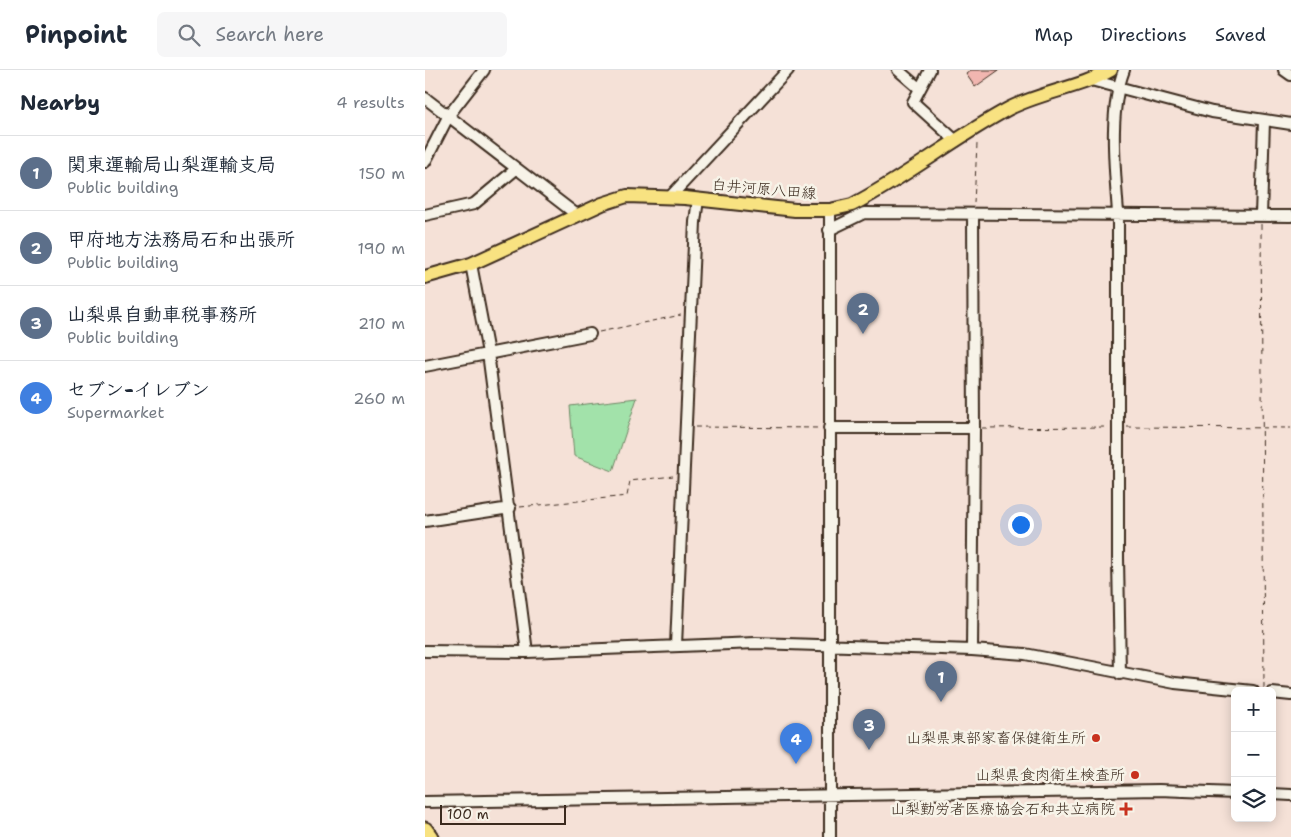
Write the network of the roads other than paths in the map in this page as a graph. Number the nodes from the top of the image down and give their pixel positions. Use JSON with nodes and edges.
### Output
{"nodes":[{"id":1,"x":484,"y":70,"type":"edge"},
{"id":2,"x":898,"y":70,"type":"edge"},
{"id":3,"x":930,"y":70,"type":"edge"},
{"id":4,"x":1111,"y":70,"type":"edge"},
{"id":5,"x":1124,"y":70,"type":"edge"},
{"id":6,"x":1284,"y":70,"type":"edge"},
{"id":7,"x":786,"y":71,"type":"edge"},
{"id":8,"x":1291,"y":75,"type":"edge"},
{"id":9,"x":1091,"y":80,"type":"junction"},
{"id":10,"x":920,"y":88,"type":"junction"},
{"id":11,"x":1117,"y":88,"type":"junction"},
{"id":12,"x":425,"y":98,"type":"edge"},
{"id":13,"x":449,"y":116,"type":"junction"},
{"id":14,"x":1264,"y":121,"type":"junction"},
{"id":15,"x":1291,"y":124,"type":"edge"},
{"id":16,"x":956,"y":141,"type":"junction"},
{"id":17,"x":425,"y":162,"type":"edge"},
{"id":18,"x":516,"y":169,"type":"junction"},
{"id":19,"x":670,"y":197,"type":"junction"},
{"id":20,"x":698,"y":199,"type":"junction"},
{"id":21,"x":830,"y":210,"type":"junction"},
{"id":22,"x":1118,"y":213,"type":"junction"},
{"id":23,"x":973,"y":214,"type":"junction"},
{"id":24,"x":425,"y":215,"type":"edge"},
{"id":25,"x":577,"y":215,"type":"junction"},
{"id":26,"x":1261,"y":216,"type":"junction"},
{"id":27,"x":1291,"y":216,"type":"edge"},
{"id":28,"x":829,"y":230,"type":"junction"},
{"id":29,"x":471,"y":264,"type":"junction"},
{"id":30,"x":425,"y":277,"type":"edge"},
{"id":31,"x":590,"y":334,"type":"road end"},
{"id":32,"x":488,"y":353,"type":"junction"},
{"id":33,"x":425,"y":366,"type":"edge"},
{"id":34,"x":829,"y":428,"type":"junction"},
{"id":35,"x":974,"y":428,"type":"junction"},
{"id":36,"x":510,"y":508,"type":"junction"},
{"id":37,"x":425,"y":521,"type":"edge"},
{"id":38,"x":828,"y":644,"type":"junction"},
{"id":39,"x":676,"y":645,"type":"junction"},
{"id":40,"x":972,"y":650,"type":"junction"},
{"id":41,"x":425,"y":652,"type":"edge"},
{"id":42,"x":527,"y":652,"type":"junction"},
{"id":43,"x":1121,"y":674,"type":"junction"},
{"id":44,"x":1231,"y":689,"type":"edge"},
{"id":45,"x":1276,"y":693,"type":"edge"},
{"id":46,"x":1291,"y":695,"type":"edge"},
{"id":47,"x":1231,"y":793,"type":"edge"},
{"id":48,"x":1276,"y":794,"type":"edge"},
{"id":49,"x":829,"y":795,"type":"junction"},
{"id":50,"x":1291,"y":795,"type":"edge"},
{"id":51,"x":425,"y":802,"type":"edge"},
{"id":52,"x":425,"y":830,"type":"edge"},
{"id":53,"x":427,"y":837,"type":"edge"},
{"id":54,"x":830,"y":837,"type":"edge"}],
"edges":[{"from":1,"to":13,"type":"street"},
{"from":2,"to":10,"type":"street"},
{"from":3,"to":10,"type":"street"},
{"from":4,"to":9,"type":"main road","name":"白井河原八田線"},
{"from":5,"to":11,"type":"street"},
{"from":6,"to":8,"type":"street"},
{"from":7,"to":19,"type":"street"},
{"from":9,"to":11,"type":"street"},
{"from":9,"to":16,"type":"main road","name":"白井河原八田線"},
{"from":10,"to":16,"type":"street"},
{"from":11,"to":14,"type":"street"},
{"from":11,"to":22,"type":"street"},
{"from":12,"to":13,"type":"street"},
{"from":13,"to":17,"type":"street"},
{"from":13,"to":18,"type":"street"},
{"from":14,"to":15,"type":"street"},
{"from":14,"to":26,"type":"street"},
{"from":16,"to":21,"type":"main road","name":"白井河原八田線"},
{"from":18,"to":24,"type":"street"},
{"from":18,"to":25,"type":"street"},
{"from":19,"to":20,"type":"main road","name":"白井河原八田線"},
{"from":19,"to":25,"type":"main road","name":"白井河原八田線"},
{"from":20,"to":21,"type":"main road","name":"白井河原八田線"},
{"from":20,"to":39,"type":"street"},
{"from":21,"to":28,"type":"street"},
{"from":22,"to":23,"type":"street"},
{"from":22,"to":26,"type":"street"},
{"from":22,"to":43,"type":"street"},
{"from":23,"to":28,"type":"street"},
{"from":23,"to":35,"type":"street"},
{"from":25,"to":29,"type":"main road","name":"白井河原八田線"},
{"from":26,"to":27,"type":"street"},
{"from":28,"to":34,"type":"street"},
{"from":29,"to":30,"type":"main road","name":"白井河原八田線"},
{"from":29,"to":32,"type":"street"},
{"from":31,"to":32,"type":"street"},
{"from":32,"to":33,"type":"street"},
{"from":32,"to":36,"type":"street"},
{"from":34,"to":35,"type":"street"},
{"from":34,"to":38,"type":"street"},
{"from":35,"to":40,"type":"street"},
{"from":36,"to":37,"type":"street"},
{"from":36,"to":42,"type":"street"},
{"from":38,"to":39,"type":"street"},
{"from":38,"to":40,"type":"street"},
{"from":38,"to":49,"type":"street"},
{"from":39,"to":42,"type":"street"},
{"from":40,"to":43,"type":"street"},
{"from":41,"to":42,"type":"street"},
{"from":43,"to":44,"type":"street"},
{"from":45,"to":46,"type":"street"},
{"from":47,"to":49,"type":"street"},
{"from":48,"to":50,"type":"street"},
{"from":49,"to":51,"type":"street"},
{"from":49,"to":54,"type":"street"},
{"from":52,"to":53,"type":"highway"}]}
